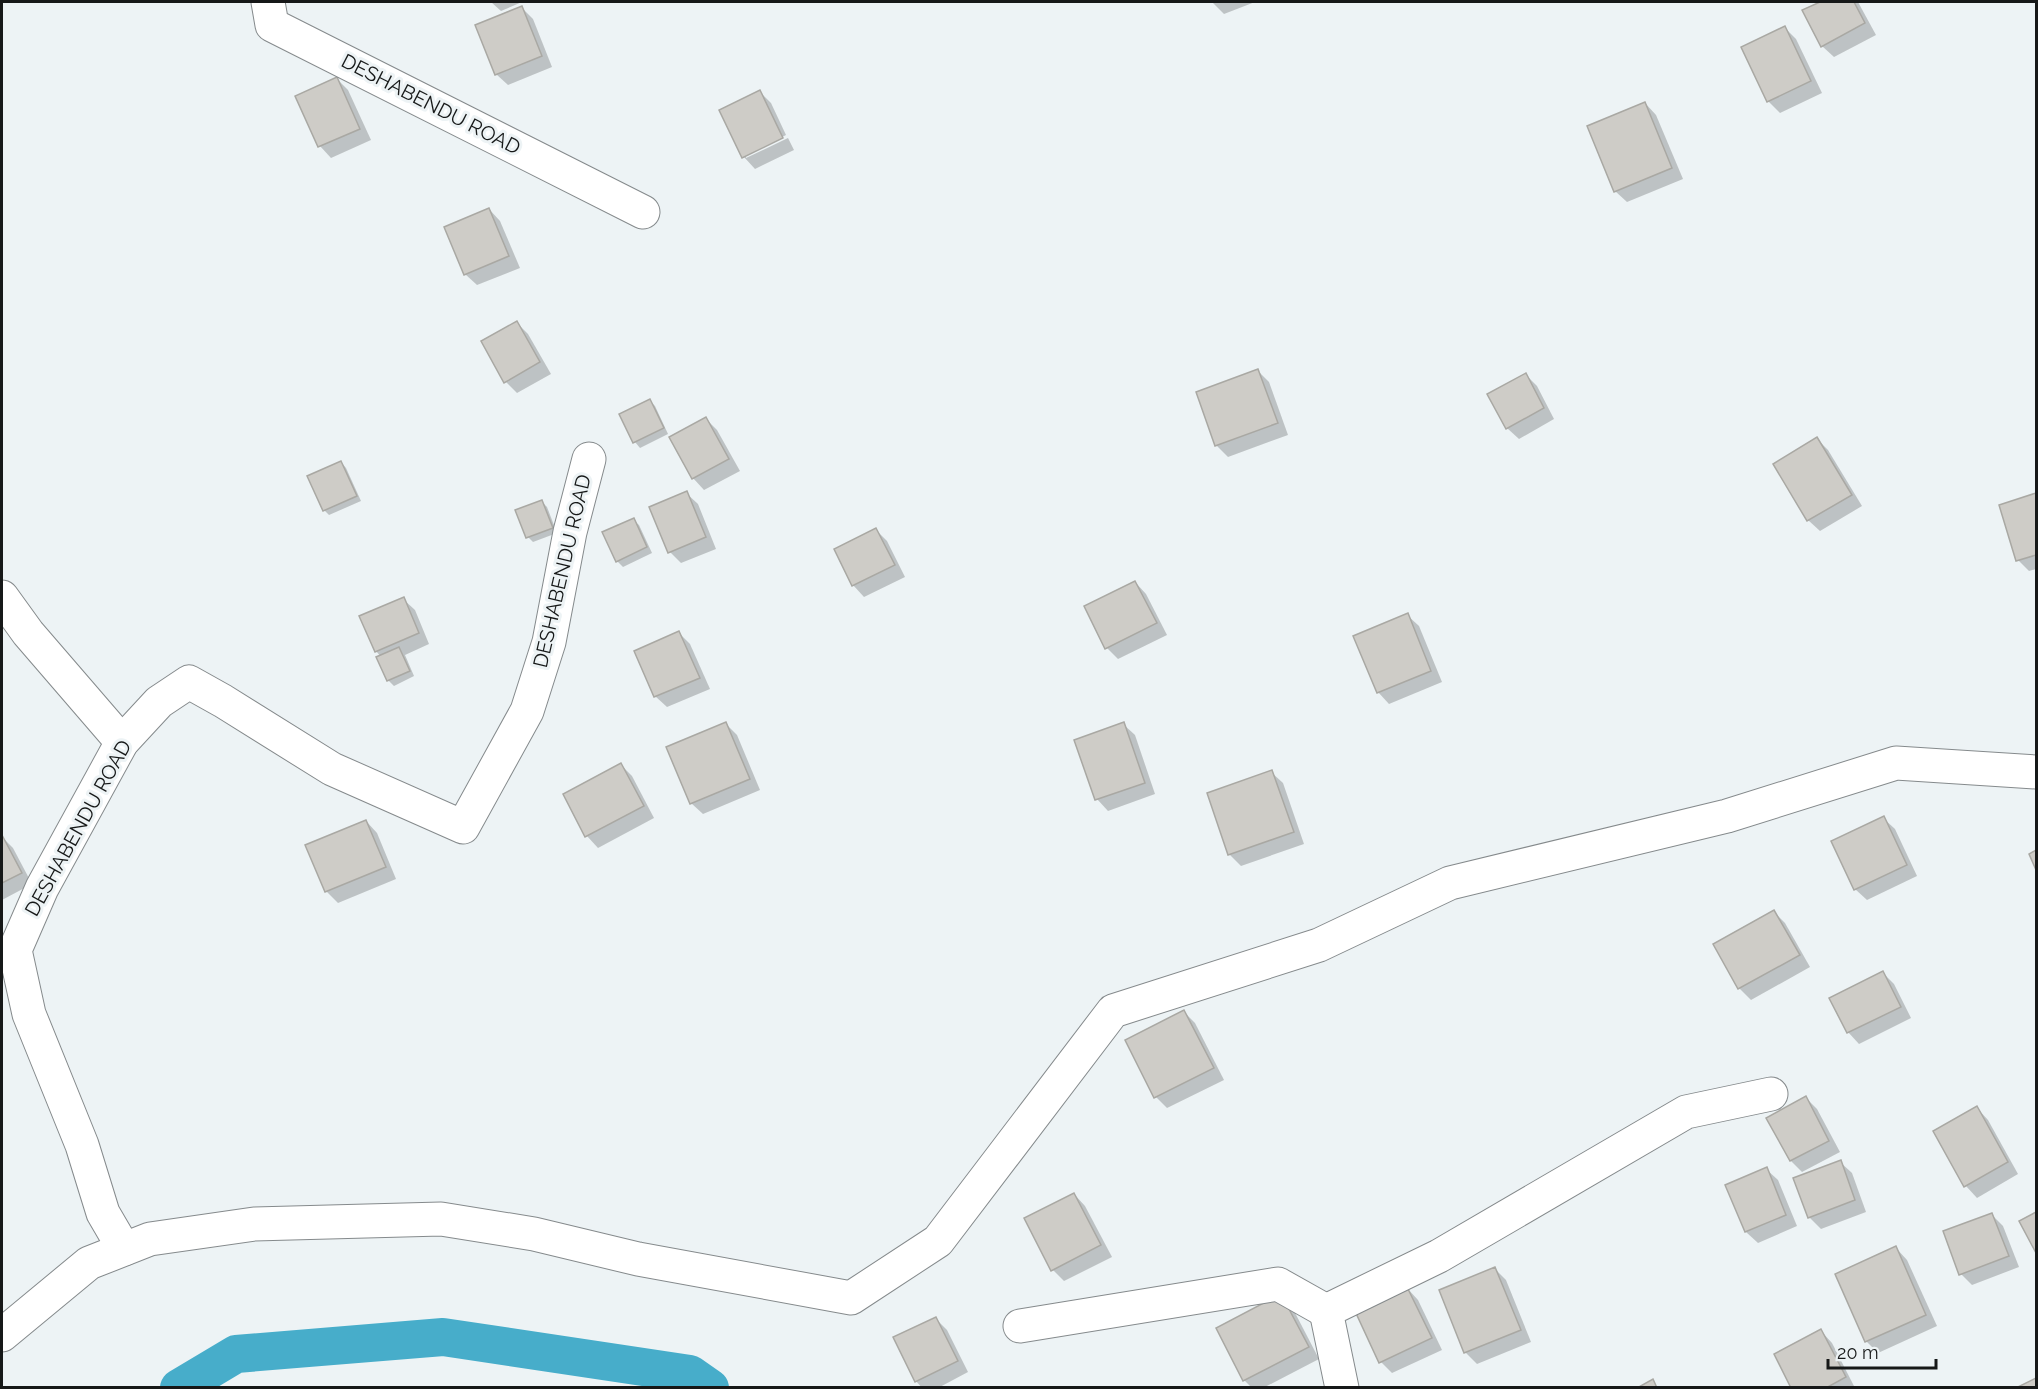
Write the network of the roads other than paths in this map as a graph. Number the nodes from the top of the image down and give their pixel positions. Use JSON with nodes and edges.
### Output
{"nodes":[{"id":1,"x":268,"y":2,"type":"edge"},
{"id":2,"x":643,"y":212,"type":"dead end"},
{"id":3,"x":589,"y":459,"type":"dead end"},
{"id":4,"x":2,"y":597,"type":"edge"},
{"id":5,"x":122,"y":742,"type":"junction"},
{"id":6,"x":2037,"y":772,"type":"edge"},
{"id":7,"x":1772,"y":1094,"type":"dead end"},
{"id":8,"x":124,"y":1249,"type":"junction"},
{"id":9,"x":1326,"y":1311,"type":"junction"},
{"id":10,"x":1020,"y":1326,"type":"dead end"},
{"id":11,"x":2,"y":1335,"type":"edge"},
{"id":12,"x":1342,"y":1388,"type":"edge"}],
"edges":[{"from":1,"to":2,"type":"street","name":"DESHABENDU ROAD"},
{"from":3,"to":5,"type":"street","name":"DESHABENDU ROAD"},
{"from":4,"to":5,"type":"street"},
{"from":5,"to":8,"type":"street","name":"DESHABENDU ROAD"},
{"from":6,"to":8,"type":"street"},
{"from":7,"to":9,"type":"street"},
{"from":8,"to":11,"type":"street"},
{"from":9,"to":10,"type":"street"},
{"from":9,"to":12,"type":"street"}]}
